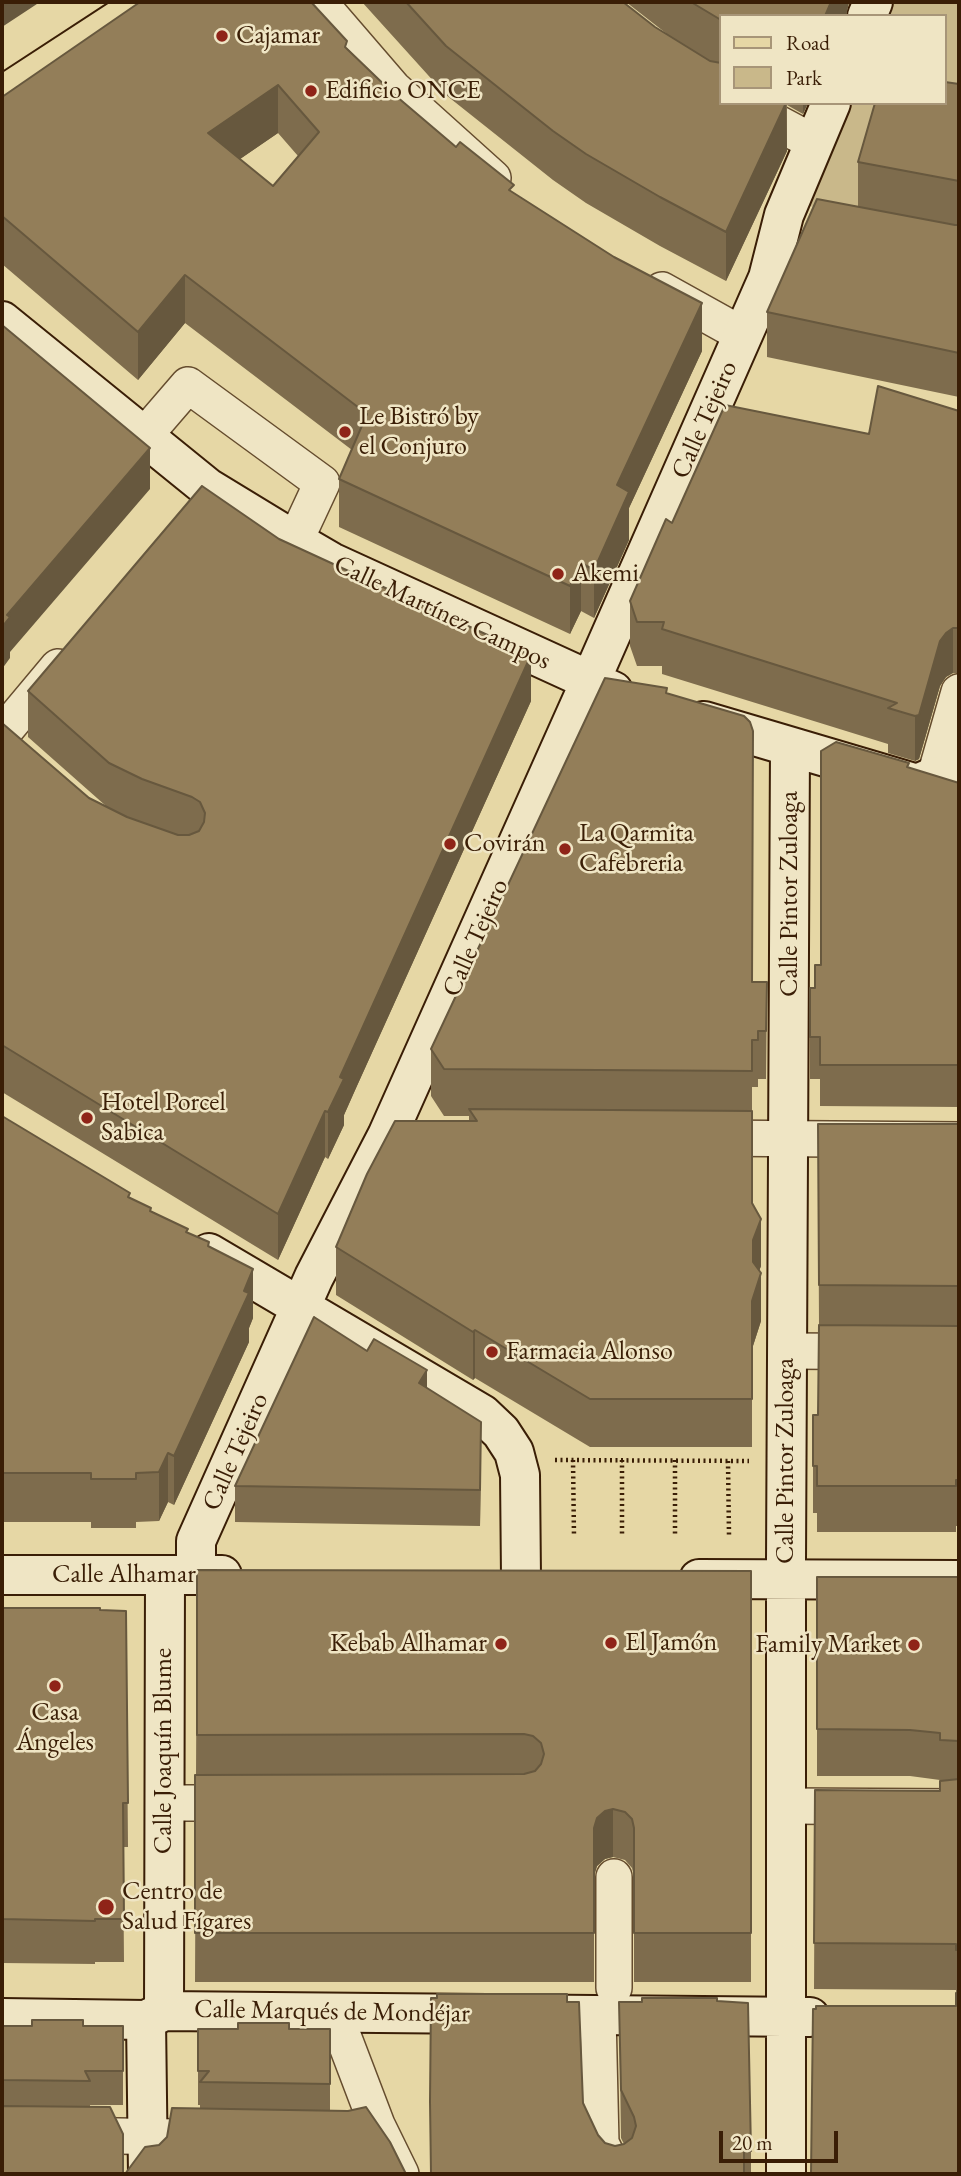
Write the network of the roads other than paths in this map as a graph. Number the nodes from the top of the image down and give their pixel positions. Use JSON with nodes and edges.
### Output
{"nodes":[{"id":1,"x":146,"y":2,"type":"edge"},
{"id":2,"x":318,"y":2,"type":"edge"},
{"id":3,"x":2,"y":96,"type":"edge"},
{"id":4,"x":744,"y":105,"type":"edge"},
{"id":5,"x":830,"y":105,"type":"edge"},
{"id":6,"x":800,"y":135,"type":"dead end"},
{"id":7,"x":519,"y":198,"type":"edge"},
{"id":8,"x":629,"y":272,"type":"edge"},
{"id":9,"x":2,"y":321,"type":"edge"},
{"id":10,"x":743,"y":335,"type":"junction"},
{"id":11,"x":144,"y":436,"type":"junction"},
{"id":12,"x":295,"y":541,"type":"junction"},
{"id":13,"x":81,"y":640,"type":"edge"},
{"id":14,"x":590,"y":682,"type":"junction"},
{"id":15,"x":959,"y":692,"type":"edge"},
{"id":16,"x":8,"y":745,"type":"edge"},
{"id":17,"x":790,"y":748,"type":"junction"},
{"id":18,"x":947,"y":779,"type":"edge"},
{"id":19,"x":678,"y":1138,"type":"edge"},
{"id":20,"x":788,"y":1139,"type":"junction"},
{"id":21,"x":959,"y":1140,"type":"edge"},
{"id":22,"x":175,"y":1233,"type":"edge"},
{"id":23,"x":300,"y":1307,"type":"junction"},
{"id":24,"x":787,"y":1351,"type":"junction"},
{"id":25,"x":959,"y":1352,"type":"edge"},
{"id":26,"x":2,"y":1575,"type":"edge"},
{"id":27,"x":180,"y":1575,"type":"junction"},
{"id":28,"x":251,"y":1575,"type":"edge"},
{"id":29,"x":481,"y":1577,"type":"edge"},
{"id":30,"x":521,"y":1578,"type":"junction"},
{"id":31,"x":562,"y":1578,"type":"edge"},
{"id":32,"x":668,"y":1578,"type":"edge"},
{"id":33,"x":786,"y":1579,"type":"junction"},
{"id":34,"x":959,"y":1580,"type":"edge"},
{"id":35,"x":164,"y":1803,"type":"junction"},
{"id":36,"x":276,"y":1803,"type":"edge"},
{"id":37,"x":786,"y":1806,"type":"junction"},
{"id":38,"x":959,"y":1807,"type":"edge"},
{"id":39,"x":614,"y":1877,"type":"dead end"},
{"id":40,"x":606,"y":2002,"type":"junction"},
{"id":41,"x":334,"y":2012,"type":"junction"},
{"id":42,"x":155,"y":2015,"type":"junction"},
{"id":43,"x":786,"y":2016,"type":"junction"},
{"id":44,"x":844,"y":2017,"type":"edge"},
{"id":45,"x":2,"y":2018,"type":"edge"},
{"id":46,"x":2,"y":2134,"type":"edge"},
{"id":47,"x":147,"y":2136,"type":"junction"},
{"id":48,"x":212,"y":2137,"type":"edge"},
{"id":49,"x":148,"y":2174,"type":"edge"},
{"id":50,"x":401,"y":2174,"type":"edge"},
{"id":51,"x":616,"y":2174,"type":"edge"},
{"id":52,"x":786,"y":2174,"type":"edge"}],
"edges":[{"from":1,"to":3,"type":"main road"},
{"from":2,"to":7,"type":"street"},
{"from":4,"to":6,"type":"street"},
{"from":5,"to":10,"type":"street","name":"Calle Tejeiro"},
{"from":8,"to":10,"type":"street"},
{"from":9,"to":11,"type":"street","name":"Calle Martínez Campos"},
{"from":10,"to":14,"type":"street","name":"Calle Tejeiro"},
{"from":11,"to":12,"type":"street","name":"Calle Martínez Campos"},
{"from":11,"to":12,"type":"street"},
{"from":12,"to":14,"type":"street","name":"Calle Martínez Campos"},
{"from":13,"to":16,"type":"street"},
{"from":14,"to":17,"type":"street","name":"Calle Martínez Campos"},
{"from":14,"to":23,"type":"street","name":"Calle Tejeiro"},
{"from":15,"to":18,"type":"street"},
{"from":17,"to":18,"type":"street","name":"Calle Martínez Campos"},
{"from":17,"to":20,"type":"street","name":"Calle Pintor Zuloaga"},
{"from":19,"to":20,"type":"street"},
{"from":20,"to":21,"type":"street"},
{"from":20,"to":24,"type":"street","name":"Calle Pintor Zuloaga"},
{"from":22,"to":23,"type":"street"},
{"from":23,"to":27,"type":"street","name":"Calle Tejeiro"},
{"from":23,"to":30,"type":"street"},
{"from":24,"to":25,"type":"street"},
{"from":24,"to":33,"type":"street","name":"Calle Pintor Zuloaga"},
{"from":26,"to":27,"type":"street","name":"Calle Alhamar"},
{"from":27,"to":28,"type":"street","name":"Calle Alhamar"},
{"from":27,"to":35,"type":"street","name":"Calle Joaquín Blume"},
{"from":29,"to":30,"type":"street"},
{"from":30,"to":31,"type":"street"},
{"from":32,"to":33,"type":"street"},
{"from":33,"to":34,"type":"street"},
{"from":33,"to":37,"type":"street","name":"Calle Pintor Zuloaga"},
{"from":35,"to":36,"type":"street"},
{"from":35,"to":42,"type":"street","name":"Calle Joaquín Blume"},
{"from":37,"to":38,"type":"street"},
{"from":37,"to":43,"type":"street","name":"Calle Pintor Zuloaga"},
{"from":39,"to":40,"type":"street"},
{"from":40,"to":41,"type":"street","name":"Calle Marqués de Mondéjar"},
{"from":40,"to":43,"type":"street","name":"Calle Marqués de Mondéjar"},
{"from":40,"to":51,"type":"street"},
{"from":41,"to":42,"type":"street","name":"Calle Marqués de Mondéjar"},
{"from":41,"to":50,"type":"street"},
{"from":42,"to":45,"type":"street","name":"Calle Marqués de Mondéjar"},
{"from":42,"to":47,"type":"street","name":"Calle Joaquín Blume"},
{"from":43,"to":44,"type":"street","name":"Calle Marqués de Mondéjar"},
{"from":43,"to":52,"type":"street","name":"Calle Pintor Zuloaga"},
{"from":46,"to":47,"type":"street"},
{"from":47,"to":48,"type":"street"},
{"from":47,"to":49,"type":"street","name":"Calle Joaquín Blume"}]}
